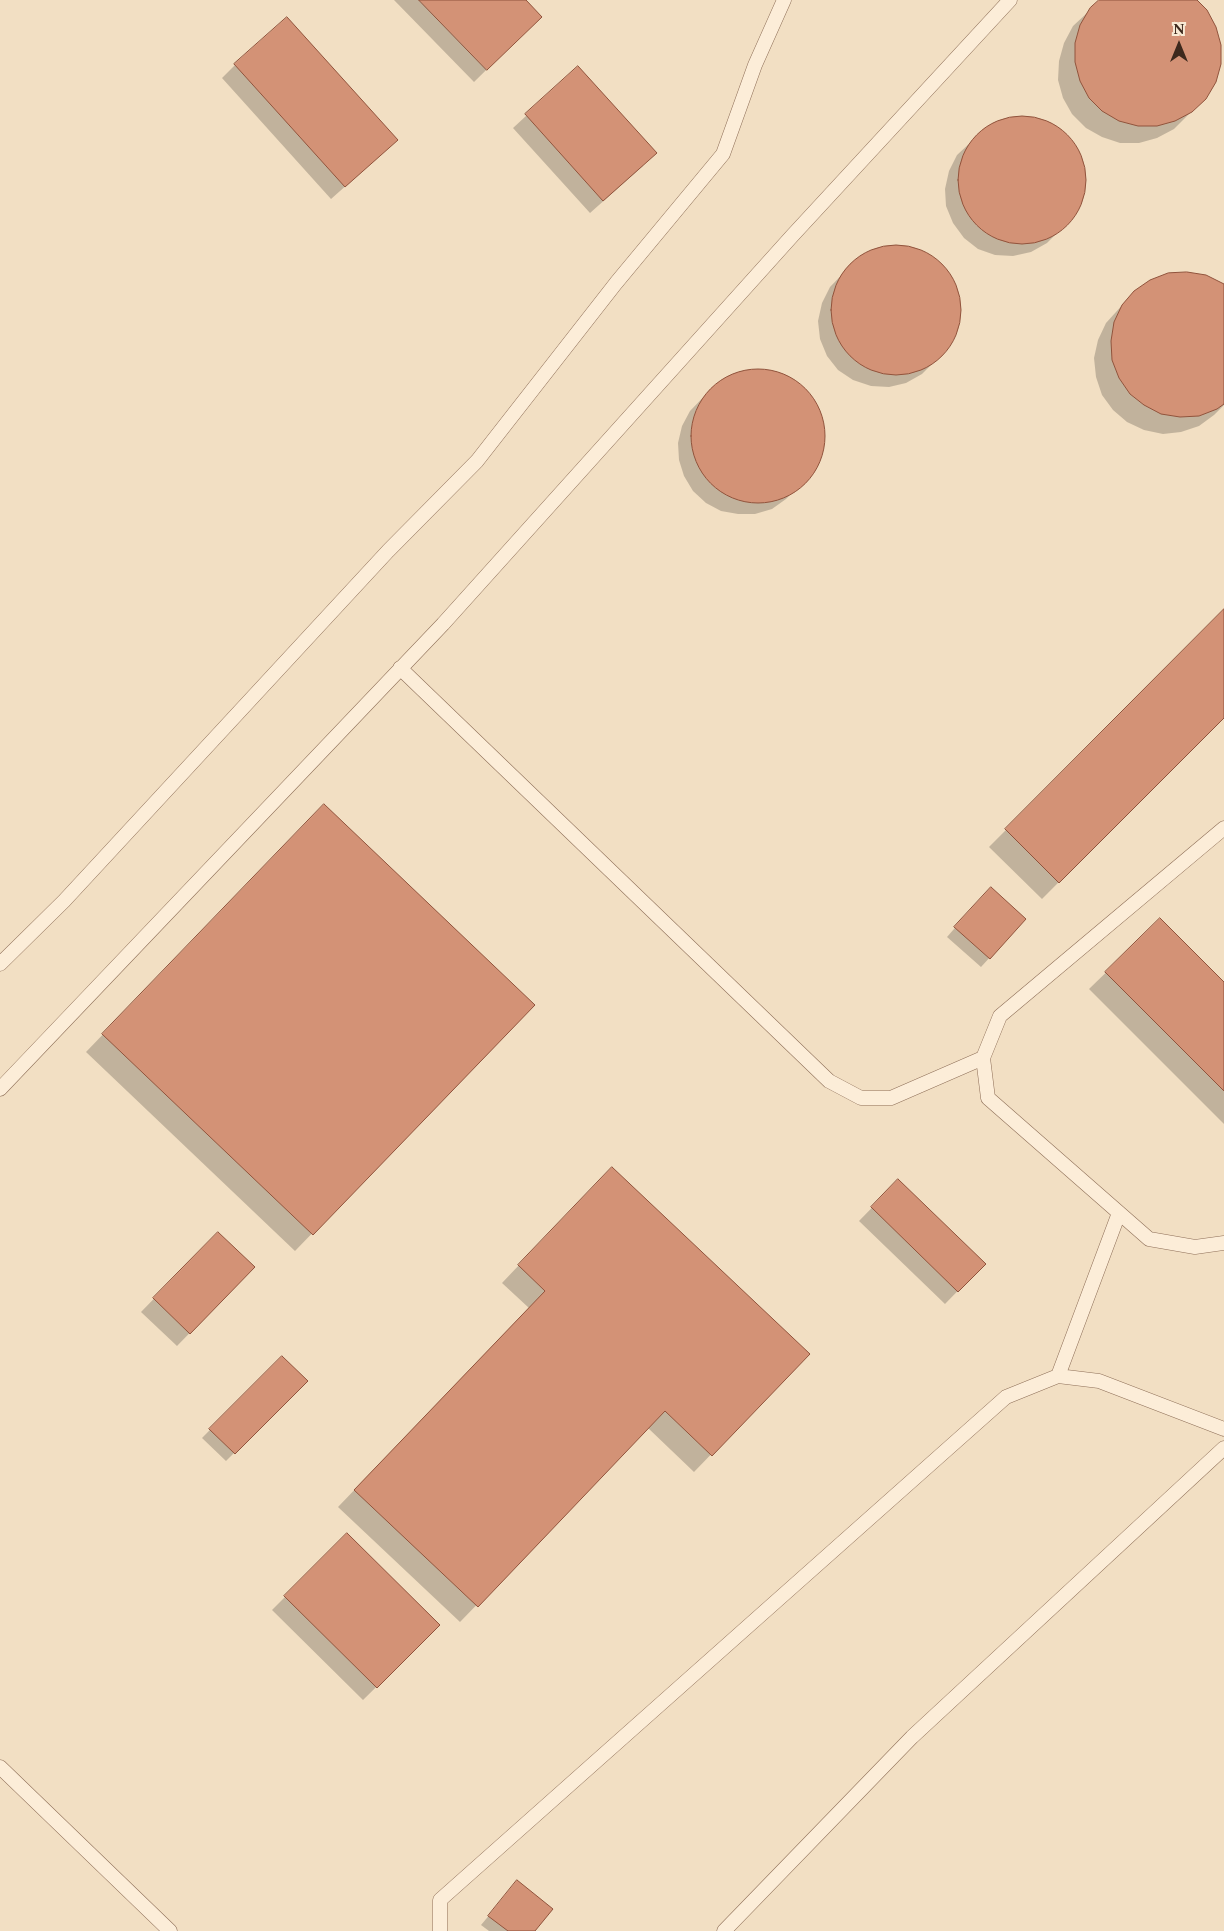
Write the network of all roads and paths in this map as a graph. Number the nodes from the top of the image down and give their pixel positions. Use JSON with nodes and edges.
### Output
{"nodes":[{"id":1,"x":784,"y":0,"type":"edge"},
{"id":2,"x":1010,"y":0,"type":"edge"},
{"id":3,"x":400,"y":668,"type":"junction"},
{"id":4,"x":1224,"y":828,"type":"edge"},
{"id":5,"x":0,"y":964,"type":"edge"},
{"id":6,"x":984,"y":1058,"type":"junction"},
{"id":7,"x":0,"y":1089,"type":"edge"},
{"id":8,"x":1119,"y":1213,"type":"junction"},
{"id":9,"x":1224,"y":1243,"type":"edge"},
{"id":10,"x":1058,"y":1376,"type":"junction"},
{"id":11,"x":1224,"y":1429,"type":"edge"},
{"id":12,"x":1224,"y":1448,"type":"edge"},
{"id":13,"x":0,"y":1766,"type":"edge"},
{"id":14,"x":170,"y":1931,"type":"edge"},
{"id":15,"x":440,"y":1931,"type":"edge"},
{"id":16,"x":724,"y":1931,"type":"edge"}],
"edges":[{"from":1,"to":5,"type":"lane"},
{"from":2,"to":3,"type":"lane"},
{"from":3,"to":6,"type":"lane"},
{"from":3,"to":7,"type":"lane"},
{"from":4,"to":6,"type":"lane"},
{"from":6,"to":8,"type":"lane"},
{"from":8,"to":9,"type":"lane"},
{"from":8,"to":10,"type":"lane"},
{"from":10,"to":11,"type":"lane"},
{"from":10,"to":15,"type":"lane"},
{"from":12,"to":16,"type":"lane"},
{"from":13,"to":14,"type":"lane"}]}
